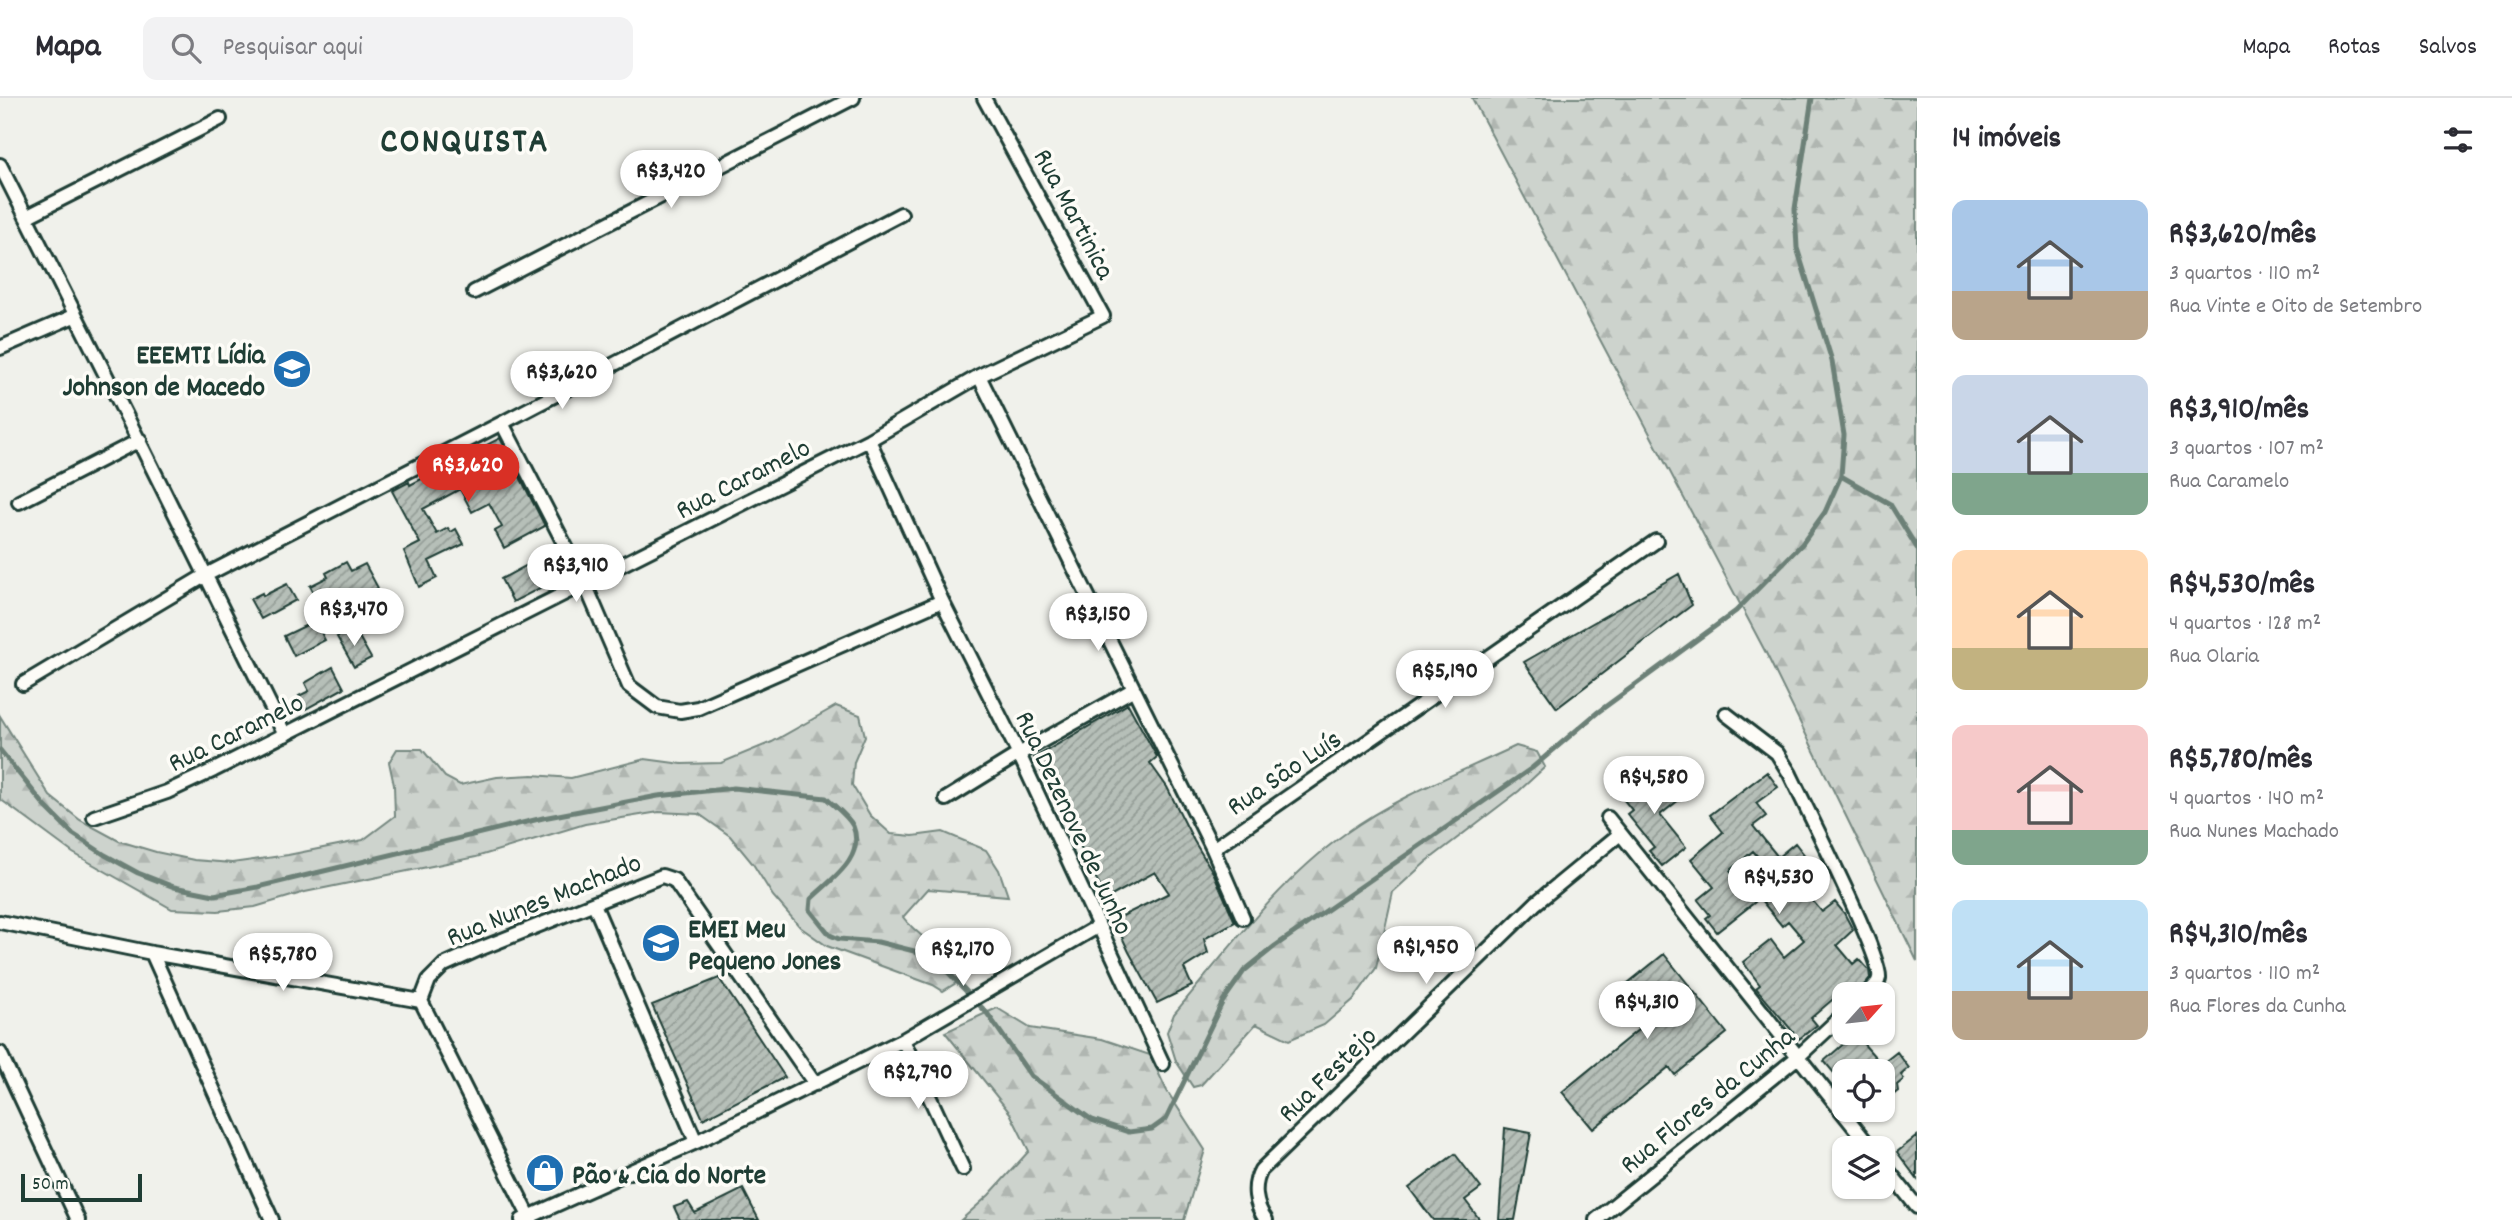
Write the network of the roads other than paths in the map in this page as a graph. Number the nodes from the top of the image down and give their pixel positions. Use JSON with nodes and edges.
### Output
{"nodes":[{"id":1,"x":853,"y":98,"type":"edge"},
{"id":2,"x":984,"y":98,"type":"edge"},
{"id":3,"x":220,"y":119,"type":"dead end"},
{"id":4,"x":0,"y":165,"type":"edge"},
{"id":5,"x":901,"y":214,"type":"dead end"},
{"id":6,"x":26,"y":217,"type":"junction"},
{"id":7,"x":474,"y":292,"type":"dead end"},
{"id":8,"x":74,"y":316,"type":"junction"},
{"id":9,"x":1103,"y":316,"type":"joint"},
{"id":10,"x":0,"y":348,"type":"edge"},
{"id":11,"x":979,"y":376,"type":"junction"},
{"id":12,"x":502,"y":423,"type":"junction"},
{"id":13,"x":140,"y":440,"type":"junction"},
{"id":14,"x":869,"y":440,"type":"junction"},
{"id":15,"x":19,"y":502,"type":"dead end"},
{"id":16,"x":1656,"y":541,"type":"dead end"},
{"id":17,"x":206,"y":575,"type":"junction"},
{"id":18,"x":585,"y":584,"type":"junction"},
{"id":19,"x":942,"y":601,"type":"junction"},
{"id":20,"x":23,"y":684,"type":"dead end"},
{"id":21,"x":1134,"y":689,"type":"junction"},
{"id":22,"x":1726,"y":714,"type":"dead end"},
{"id":23,"x":285,"y":735,"type":"junction"},
{"id":24,"x":1019,"y":754,"type":"junction"},
{"id":25,"x":946,"y":799,"type":"dead end"},
{"id":26,"x":94,"y":817,"type":"dead end"},
{"id":27,"x":1608,"y":818,"type":"dead end"},
{"id":28,"x":1620,"y":834,"type":"junction"},
{"id":29,"x":1213,"y":849,"type":"junction"},
{"id":30,"x":594,"y":904,"type":"junction"},
{"id":31,"x":1243,"y":918,"type":"dead end"},
{"id":32,"x":0,"y":922,"type":"edge"},
{"id":33,"x":1097,"y":927,"type":"junction"},
{"id":34,"x":152,"y":953,"type":"junction"},
{"id":35,"x":1878,"y":982,"type":"edge"},
{"id":36,"x":421,"y":1001,"type":"junction"},
{"id":37,"x":1832,"y":1025,"type":"edge"},
{"id":38,"x":903,"y":1040,"type":"junction"},
{"id":39,"x":1,"y":1056,"type":"edge"},
{"id":40,"x":1799,"y":1056,"type":"junction"},
{"id":41,"x":1163,"y":1064,"type":"dead end"},
{"id":42,"x":815,"y":1084,"type":"junction"},
{"id":43,"x":1862,"y":1136,"type":"edge"},
{"id":44,"x":696,"y":1142,"type":"junction"},
{"id":45,"x":963,"y":1168,"type":"dead end"},
{"id":46,"x":1895,"y":1179,"type":"edge"},
{"id":47,"x":1917,"y":1207,"type":"edge"},
{"id":48,"x":528,"y":1219,"type":"edge"},
{"id":49,"x":78,"y":1220,"type":"edge"},
{"id":50,"x":272,"y":1220,"type":"edge"},
{"id":51,"x":1266,"y":1220,"type":"edge"},
{"id":52,"x":1596,"y":1220,"type":"edge"}],
"edges":[{"from":1,"to":7,"type":"street"},
{"from":2,"to":9,"type":"street","name":"Rua Martinica"},
{"from":3,"to":6,"type":"street"},
{"from":4,"to":6,"type":"street"},
{"from":5,"to":12,"type":"street"},
{"from":6,"to":8,"type":"street"},
{"from":8,"to":10,"type":"street"},
{"from":8,"to":13,"type":"street"},
{"from":9,"to":11,"type":"street","name":"Rua Caramelo"},
{"from":11,"to":14,"type":"street","name":"Rua Caramelo"},
{"from":11,"to":21,"type":"street","name":"Rua São Luís"},
{"from":12,"to":17,"type":"street"},
{"from":12,"to":18,"type":"street"},
{"from":13,"to":15,"type":"street"},
{"from":13,"to":17,"type":"street"},
{"from":14,"to":18,"type":"street","name":"Rua Caramelo"},
{"from":14,"to":19,"type":"street","name":"Rua Dezenove de Junho"},
{"from":16,"to":29,"type":"street","name":"Rua São Luís"},
{"from":17,"to":20,"type":"street"},
{"from":17,"to":23,"type":"street"},
{"from":18,"to":19,"type":"street"},
{"from":18,"to":23,"type":"street","name":"Rua Caramelo"},
{"from":19,"to":24,"type":"street","name":"Rua Dezenove de Junho"},
{"from":21,"to":24,"type":"street"},
{"from":21,"to":29,"type":"street","name":"Rua São Luís"},
{"from":22,"to":35,"type":"street"},
{"from":23,"to":26,"type":"street","name":"Rua Caramelo"},
{"from":24,"to":25,"type":"street"},
{"from":24,"to":33,"type":"street","name":"Rua Dezenove de Junho"},
{"from":27,"to":28,"type":"street"},
{"from":28,"to":40,"type":"street"},
{"from":28,"to":51,"type":"street","name":"Rua Festejo"},
{"from":29,"to":31,"type":"street","name":"Rua São Luís"},
{"from":30,"to":36,"type":"street","name":"Rua Nunes Machado"},
{"from":30,"to":42,"type":"street","name":"Rua Nunes Machado"},
{"from":30,"to":44,"type":"street"},
{"from":32,"to":34,"type":"street"},
{"from":33,"to":38,"type":"street"},
{"from":33,"to":41,"type":"street","name":"Rua Dezenove de Junho"},
{"from":34,"to":36,"type":"street"},
{"from":34,"to":50,"type":"street"},
{"from":36,"to":48,"type":"street"},
{"from":37,"to":40,"type":"street","name":"Rua Flores da Cunha"},
{"from":38,"to":42,"type":"street"},
{"from":38,"to":45,"type":"street"},
{"from":39,"to":49,"type":"street"},
{"from":40,"to":43,"type":"street"},
{"from":40,"to":52,"type":"street","name":"Rua Flores da Cunha"},
{"from":42,"to":44,"type":"street"},
{"from":44,"to":48,"type":"street"},
{"from":46,"to":47,"type":"street"}]}
